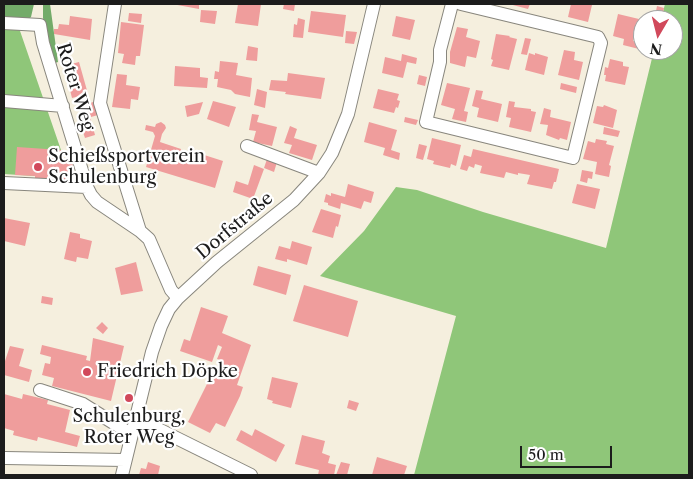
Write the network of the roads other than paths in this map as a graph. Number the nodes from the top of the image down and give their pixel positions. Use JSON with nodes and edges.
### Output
{"nodes":[{"id":1,"x":115,"y":4,"type":"edge"},
{"id":2,"x":374,"y":4,"type":"edge"},
{"id":3,"x":452,"y":4,"type":"edge"},
{"id":4,"x":461,"y":4,"type":"edge"},
{"id":5,"x":496,"y":8,"type":"edge"},
{"id":6,"x":4,"y":24,"type":"edge"},
{"id":7,"x":4,"y":101,"type":"edge"},
{"id":8,"x":63,"y":106,"type":"junction"},
{"id":9,"x":248,"y":146,"type":"dead end"},
{"id":10,"x":319,"y":173,"type":"junction"},
{"id":11,"x":4,"y":183,"type":"edge"},
{"id":12,"x":87,"y":187,"type":"junction"},
{"id":13,"x":140,"y":231,"type":"junction"},
{"id":14,"x":178,"y":298,"type":"junction"},
{"id":15,"x":40,"y":390,"type":"dead end"},
{"id":16,"x":136,"y":418,"type":"junction"},
{"id":17,"x":131,"y":434,"type":"junction"},
{"id":18,"x":5,"y":458,"type":"dead end"},
{"id":19,"x":125,"y":460,"type":"junction"},
{"id":20,"x":122,"y":475,"type":"edge"},
{"id":21,"x":251,"y":475,"type":"edge"}],
"edges":[{"from":1,"to":13,"type":"street","name":"Roter Weg"},
{"from":2,"to":10,"type":"street","name":"Dorfstraße"},
{"from":3,"to":5,"type":"street"},
{"from":4,"to":5,"type":"street"},
{"from":6,"to":8,"type":"street","name":"Roter Weg"},
{"from":7,"to":8,"type":"street"},
{"from":8,"to":12,"type":"street","name":"Roter Weg"},
{"from":9,"to":10,"type":"street"},
{"from":10,"to":14,"type":"street","name":"Dorfstraße"},
{"from":11,"to":12,"type":"street"},
{"from":12,"to":13,"type":"street","name":"Roter Weg"},
{"from":13,"to":14,"type":"street","name":"Roter Weg"},
{"from":14,"to":16,"type":"street","name":"Dorfstraße"},
{"from":15,"to":17,"type":"street"},
{"from":16,"to":17,"type":"street","name":"Dorfstraße"},
{"from":16,"to":21,"type":"street"},
{"from":17,"to":19,"type":"street","name":"Dorfstraße"},
{"from":18,"to":19,"type":"street"},
{"from":19,"to":20,"type":"street","name":"Dorfstraße"}]}
